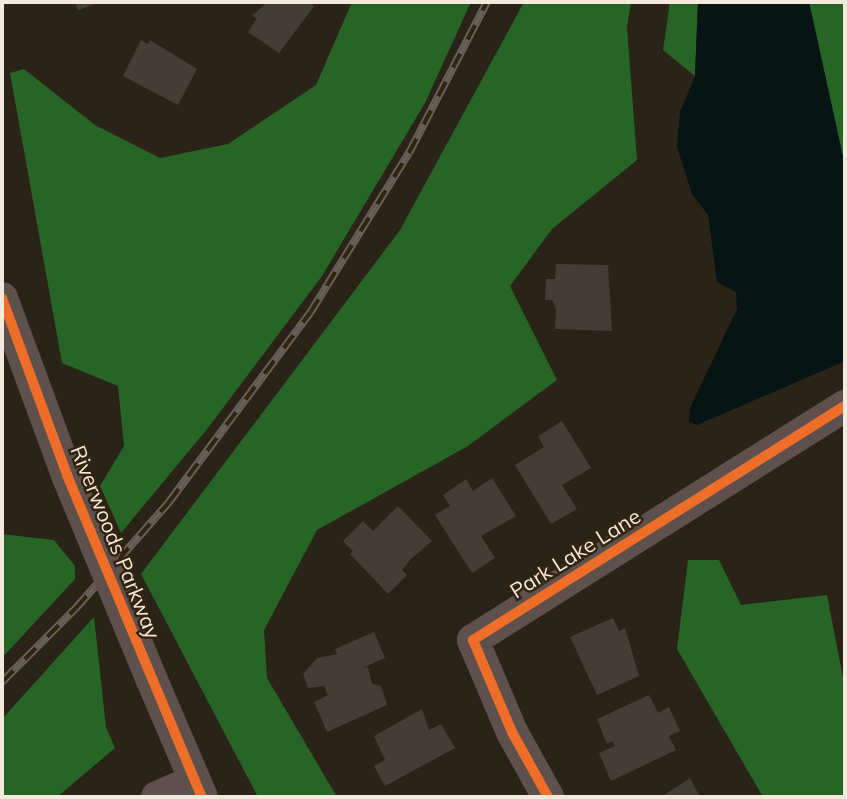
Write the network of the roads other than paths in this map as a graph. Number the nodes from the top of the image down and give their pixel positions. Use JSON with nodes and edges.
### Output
{"nodes":[{"id":1,"x":2,"y":298,"type":"edge"},
{"id":2,"x":845,"y":406,"type":"edge"},
{"id":3,"x":198,"y":789,"type":"edge"},
{"id":4,"x":157,"y":797,"type":"edge"},
{"id":5,"x":548,"y":797,"type":"edge"}],
"edges":[{"from":1,"to":3,"type":"street","name":"Riverwoods Parkway","bridge":true},
{"from":2,"to":5,"type":"street","name":"Park Lake Lane"},
{"from":3,"to":4,"type":"street"}]}
